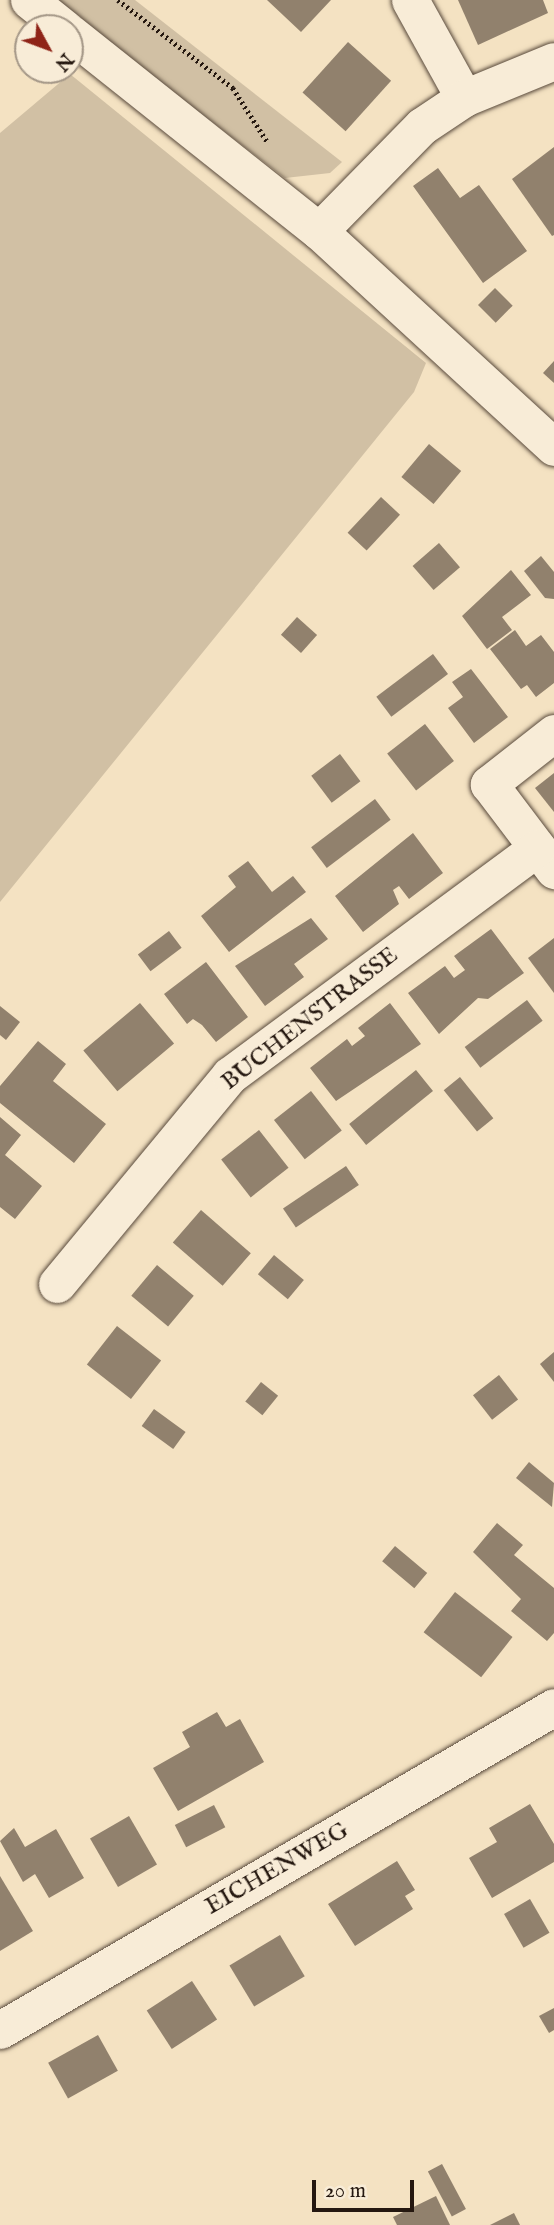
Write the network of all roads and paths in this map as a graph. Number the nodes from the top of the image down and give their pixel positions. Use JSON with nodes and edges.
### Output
{"nodes":[{"id":1,"x":29,"y":0,"type":"edge"},
{"id":2,"x":118,"y":0,"type":"edge"},
{"id":3,"x":410,"y":0,"type":"edge"},
{"id":4,"x":46,"y":14,"type":"edge"},
{"id":5,"x":84,"y":44,"type":"edge"},
{"id":6,"x":554,"y":61,"type":"edge"},
{"id":7,"x":464,"y":98,"type":"junction"},
{"id":8,"x":272,"y":151,"type":"dead end"},
{"id":9,"x":319,"y":231,"type":"junction"},
{"id":10,"x":554,"y":447,"type":"edge"},
{"id":11,"x":554,"y":733,"type":"edge"},
{"id":12,"x":546,"y":859,"type":"edge"},
{"id":13,"x":57,"y":1283,"type":"dead end"},
{"id":14,"x":554,"y":1707,"type":"edge"},
{"id":15,"x":0,"y":2030,"type":"edge"}],
"edges":[{"from":1,"to":4,"type":"street"},
{"from":2,"to":8,"type":"path"},
{"from":3,"to":7,"type":"street"},
{"from":5,"to":9,"type":"street"},
{"from":6,"to":7,"type":"street"},
{"from":7,"to":9,"type":"street"},
{"from":9,"to":10,"type":"street"},
{"from":11,"to":12,"type":"street"},
{"from":12,"to":13,"type":"street","name":"BUCHENSTRASSE"},
{"from":14,"to":15,"type":"street","name":"EICHENWEG"}]}
